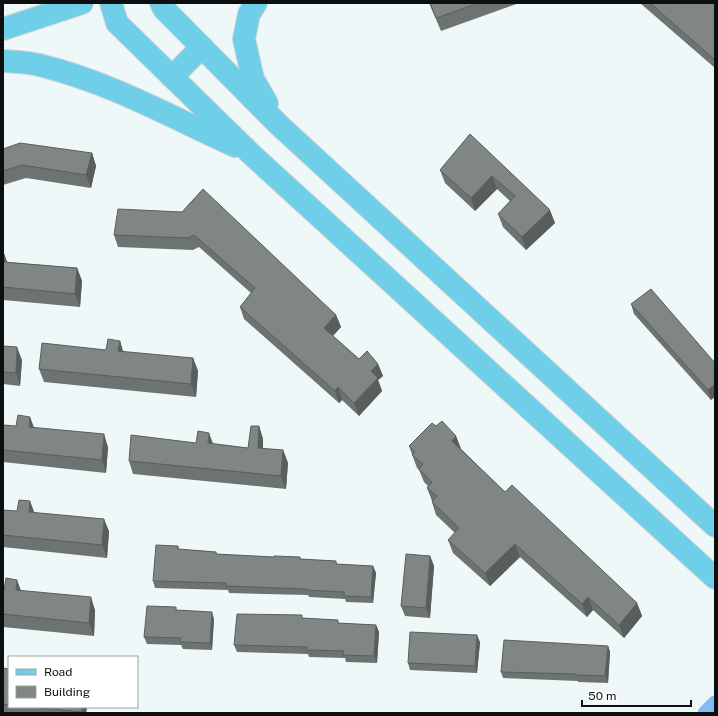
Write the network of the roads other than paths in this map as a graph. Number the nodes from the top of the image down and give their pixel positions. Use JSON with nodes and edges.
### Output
{"nodes":[{"id":1,"x":82,"y":3,"type":"edge"},
{"id":2,"x":110,"y":3,"type":"edge"},
{"id":3,"x":161,"y":3,"type":"edge"},
{"id":4,"x":256,"y":3,"type":"edge"},
{"id":5,"x":3,"y":29,"type":"edge"},
{"id":6,"x":202,"y":47,"type":"junction"},
{"id":7,"x":3,"y":61,"type":"edge"},
{"id":8,"x":172,"y":77,"type":"junction"},
{"id":9,"x":279,"y":125,"type":"junction"},
{"id":10,"x":250,"y":153,"type":"junction"},
{"id":11,"x":715,"y":526,"type":"edge"},
{"id":12,"x":715,"y":578,"type":"edge"}],
"edges":[{"from":1,"to":5,"type":"main road"},
{"from":2,"to":8,"type":"main road"},
{"from":3,"to":6,"type":"main road"},
{"from":4,"to":9,"type":"main road"},
{"from":6,"to":8,"type":"main road"},
{"from":6,"to":9,"type":"main road"},
{"from":7,"to":10,"type":"main road"},
{"from":8,"to":10,"type":"main road"},
{"from":9,"to":11,"type":"main road"},
{"from":10,"to":12,"type":"main road"}]}
